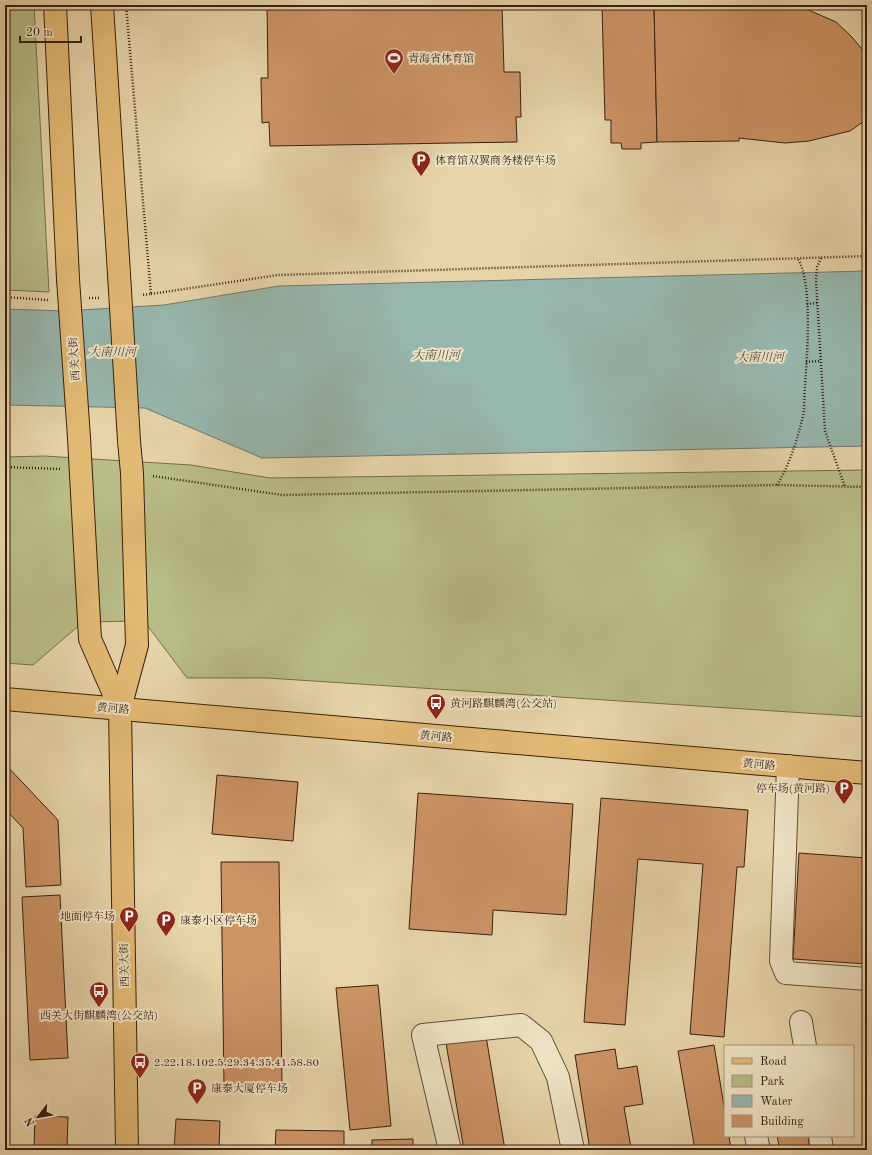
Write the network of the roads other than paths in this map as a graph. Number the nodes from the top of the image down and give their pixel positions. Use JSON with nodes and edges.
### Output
{"nodes":[{"id":1,"x":55,"y":5,"type":"edge"},
{"id":2,"x":102,"y":5,"type":"edge"},
{"id":3,"x":5,"y":700,"type":"edge"},
{"id":4,"x":120,"y":708,"type":"junction"},
{"id":5,"x":788,"y":766,"type":"junction"},
{"id":6,"x":867,"y":773,"type":"edge"},
{"id":7,"x":867,"y":980,"type":"edge"},
{"id":8,"x":801,"y":1022,"type":"dead end"},
{"id":9,"x":805,"y":1045,"type":"edge"},
{"id":10,"x":756,"y":1137,"type":"edge"},
{"id":11,"x":820,"y":1137,"type":"edge"},
{"id":12,"x":127,"y":1150,"type":"edge"},
{"id":13,"x":450,"y":1150,"type":"edge"},
{"id":14,"x":572,"y":1150,"type":"edge"},
{"id":15,"x":758,"y":1150,"type":"edge"},
{"id":16,"x":822,"y":1150,"type":"edge"}],
"edges":[{"from":1,"to":4,"type":"main road","name":"西关大街","bridge":true},
{"from":2,"to":4,"type":"main road","name":"西关大街","bridge":true},
{"from":3,"to":4,"type":"main road","name":"黄河路"},
{"from":4,"to":5,"type":"main road","name":"黄河路"},
{"from":4,"to":12,"type":"main road","name":"西关大街"},
{"from":5,"to":6,"type":"main road","name":"黄河路"},
{"from":5,"to":7,"type":"lane"},
{"from":8,"to":9,"type":"lane"},
{"from":10,"to":15,"type":"lane"},
{"from":11,"to":16,"type":"lane"},
{"from":13,"to":14,"type":"lane"}]}
